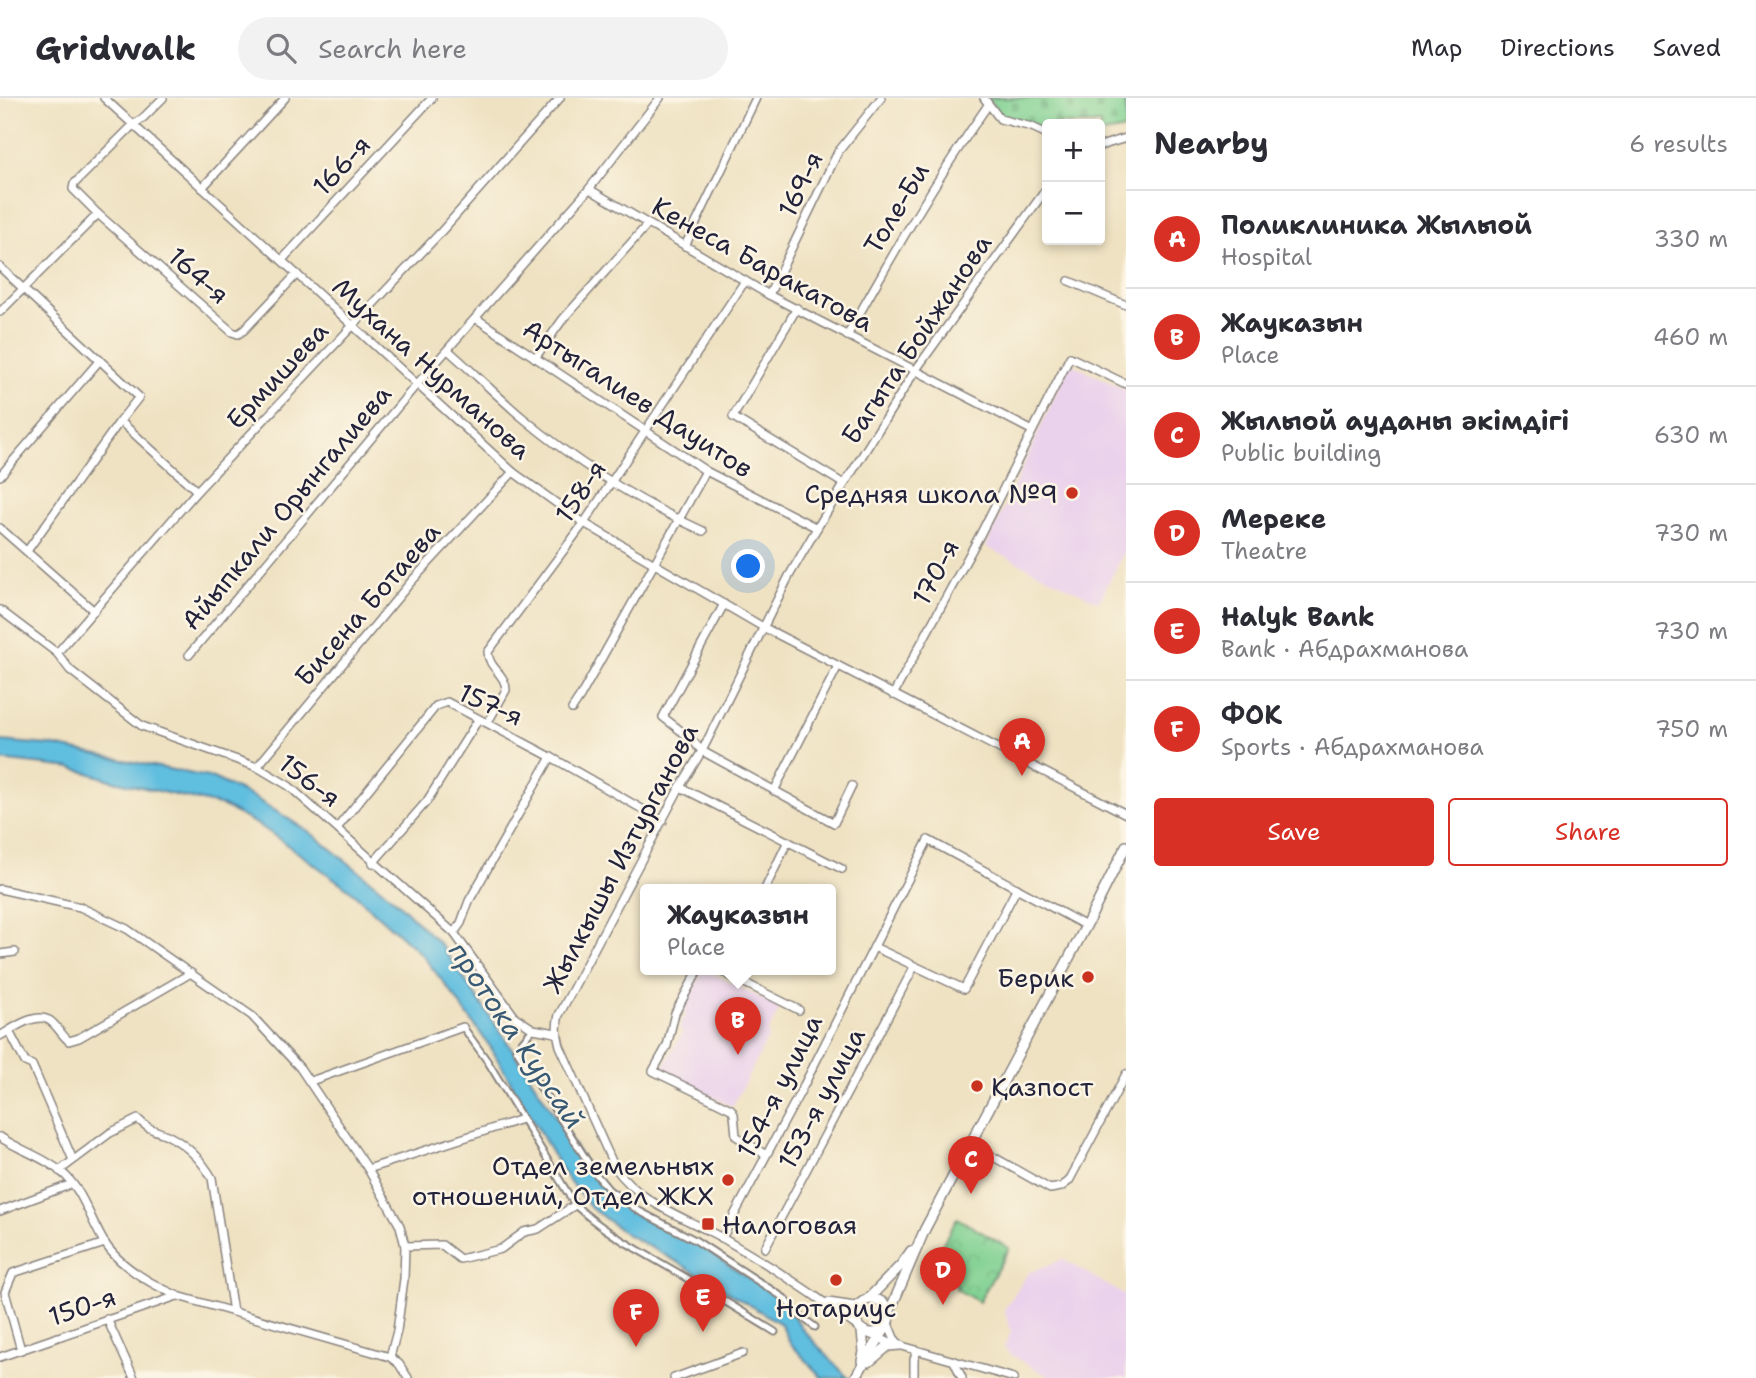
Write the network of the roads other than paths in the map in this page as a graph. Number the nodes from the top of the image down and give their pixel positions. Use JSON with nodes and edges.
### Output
{"nodes":[{"id":1,"x":104,"y":98,"type":"edge"},
{"id":2,"x":163,"y":98,"type":"edge"},
{"id":3,"x":285,"y":98,"type":"edge"},
{"id":4,"x":432,"y":98,"type":"edge"},
{"id":5,"x":560,"y":98,"type":"edge"},
{"id":6,"x":660,"y":98,"type":"edge"},
{"id":7,"x":756,"y":98,"type":"edge"},
{"id":8,"x":881,"y":98,"type":"edge"},
{"id":9,"x":986,"y":102,"type":"edge"},
{"id":10,"x":133,"y":125,"type":"junction"},
{"id":11,"x":1042,"y":132,"type":"edge"},
{"id":12,"x":1126,"y":138,"type":"edge"},
{"id":13,"x":1105,"y":144,"type":"edge"},
{"id":14,"x":202,"y":188,"type":"junction"},
{"id":15,"x":589,"y":189,"type":"junction"},
{"id":16,"x":1042,"y":195,"type":"edge"},
{"id":17,"x":98,"y":214,"type":"junction"},
{"id":18,"x":648,"y":225,"type":"junction"},
{"id":19,"x":685,"y":246,"type":"junction"},
{"id":20,"x":282,"y":260,"type":"junction"},
{"id":21,"x":0,"y":267,"type":"edge"},
{"id":22,"x":297,"y":274,"type":"junction"},
{"id":23,"x":745,"y":281,"type":"junction"},
{"id":24,"x":1069,"y":281,"type":"dead end"},
{"id":25,"x":22,"y":288,"type":"junction"},
{"id":26,"x":769,"y":295,"type":"junction"},
{"id":27,"x":1126,"y":305,"type":"edge"},
{"id":28,"x":797,"y":309,"type":"junction"},
{"id":29,"x":0,"y":312,"type":"edge"},
{"id":30,"x":477,"y":318,"type":"junction"},
{"id":31,"x":352,"y":324,"type":"junction"},
{"id":32,"x":848,"y":336,"type":"junction"},
{"id":33,"x":448,"y":350,"type":"junction"},
{"id":34,"x":535,"y":358,"type":"junction"},
{"id":35,"x":100,"y":360,"type":"junction"},
{"id":36,"x":915,"y":372,"type":"junction"},
{"id":37,"x":417,"y":384,"type":"junction"},
{"id":38,"x":1126,"y":384,"type":"edge"},
{"id":39,"x":120,"y":421,"type":"junction"},
{"id":40,"x":1031,"y":430,"type":"junction"},
{"id":41,"x":645,"y":433,"type":"junction"},
{"id":42,"x":706,"y":471,"type":"junction"},
{"id":43,"x":513,"y":472,"type":"junction"},
{"id":44,"x":0,"y":476,"type":"edge"},
{"id":45,"x":611,"y":482,"type":"junction"},
{"id":46,"x":844,"y":484,"type":"junction"},
{"id":47,"x":197,"y":491,"type":"junction"},
{"id":48,"x":679,"y":520,"type":"junction"},
{"id":49,"x":584,"y":523,"type":"junction"},
{"id":50,"x":0,"y":527,"type":"edge"},
{"id":51,"x":817,"y":528,"type":"junction"},
{"id":52,"x":703,"y":531,"type":"dead end"},
{"id":53,"x":26,"y":551,"type":"junction"},
{"id":54,"x":654,"y":564,"type":"junction"},
{"id":55,"x":724,"y":604,"type":"junction"},
{"id":56,"x":0,"y":610,"type":"edge"},
{"id":57,"x":94,"y":611,"type":"junction"},
{"id":58,"x":763,"y":626,"type":"junction"},
{"id":59,"x":57,"y":653,"type":"junction"},
{"id":60,"x":189,"y":655,"type":"dead end"},
{"id":61,"x":838,"y":666,"type":"junction"},
{"id":62,"x":893,"y":695,"type":"junction"},
{"id":63,"x":572,"y":709,"type":"dead end"},
{"id":64,"x":478,"y":720,"type":"junction"},
{"id":65,"x":488,"y":722,"type":"junction"},
{"id":66,"x":702,"y":751,"type":"junction"},
{"id":67,"x":551,"y":757,"type":"junction"},
{"id":68,"x":257,"y":767,"type":"junction"},
{"id":69,"x":852,"y":786,"type":"dead end"},
{"id":70,"x":680,"y":787,"type":"junction"},
{"id":71,"x":774,"y":791,"type":"junction"},
{"id":72,"x":1126,"y":814,"type":"edge"},
{"id":73,"x":663,"y":821,"type":"junction"},
{"id":74,"x":338,"y":827,"type":"junction"},
{"id":75,"x":788,"y":841,"type":"junction"},
{"id":76,"x":1126,"y":846,"type":"edge"},
{"id":77,"x":373,"y":863,"type":"junction"},
{"id":78,"x":842,"y":869,"type":"dead end"},
{"id":79,"x":767,"y":884,"type":"edge"},
{"id":80,"x":1017,"y":888,"type":"junction"},
{"id":81,"x":0,"y":889,"type":"edge"},
{"id":82,"x":1086,"y":926,"type":"junction"},
{"id":83,"x":454,"y":933,"type":"junction"},
{"id":84,"x":874,"y":947,"type":"junction"},
{"id":85,"x":15,"y":952,"type":"dead end"},
{"id":86,"x":0,"y":954,"type":"edge"},
{"id":87,"x":914,"y":967,"type":"junction"},
{"id":88,"x":191,"y":973,"type":"junction"},
{"id":89,"x":696,"y":975,"type":"edge"},
{"id":90,"x":735,"y":975,"type":"edge"},
{"id":91,"x":799,"y":1010,"type":"dead end"},
{"id":92,"x":463,"y":1027,"type":"joint"},
{"id":93,"x":533,"y":1028,"type":"junction"},
{"id":94,"x":9,"y":1031,"type":"junction"},
{"id":95,"x":556,"y":1033,"type":"junction"},
{"id":96,"x":0,"y":1035,"type":"edge"},
{"id":97,"x":1126,"y":1074,"type":"edge"},
{"id":98,"x":311,"y":1081,"type":"junction"},
{"id":99,"x":1122,"y":1088,"type":"edge"},
{"id":100,"x":522,"y":1119,"type":"junction"},
{"id":101,"x":2,"y":1141,"type":"edge"},
{"id":102,"x":969,"y":1143,"type":"junction"},
{"id":103,"x":766,"y":1156,"type":"junction"},
{"id":104,"x":73,"y":1160,"type":"junction"},
{"id":105,"x":368,"y":1169,"type":"junction"},
{"id":106,"x":60,"y":1171,"type":"junction"},
{"id":107,"x":72,"y":1184,"type":"junction"},
{"id":108,"x":575,"y":1205,"type":"junction"},
{"id":109,"x":0,"y":1211,"type":"edge"},
{"id":110,"x":722,"y":1238,"type":"junction"},
{"id":111,"x":921,"y":1238,"type":"junction"},
{"id":112,"x":105,"y":1243,"type":"junction"},
{"id":113,"x":405,"y":1245,"type":"junction"},
{"id":114,"x":765,"y":1248,"type":"dead end"},
{"id":115,"x":178,"y":1296,"type":"junction"},
{"id":116,"x":824,"y":1301,"type":"junction"},
{"id":117,"x":862,"y":1302,"type":"junction"},
{"id":118,"x":233,"y":1312,"type":"junction"},
{"id":119,"x":889,"y":1313,"type":"junction"},
{"id":120,"x":841,"y":1314,"type":"junction"},
{"id":121,"x":107,"y":1319,"type":"junction"},
{"id":122,"x":887,"y":1326,"type":"junction"},
{"id":123,"x":815,"y":1327,"type":"dead end"},
{"id":124,"x":863,"y":1331,"type":"junction"},
{"id":125,"x":775,"y":1332,"type":"dead end"},
{"id":126,"x":880,"y":1339,"type":"junction"},
{"id":127,"x":900,"y":1345,"type":"junction"},
{"id":128,"x":21,"y":1350,"type":"junction"},
{"id":129,"x":917,"y":1350,"type":"junction"},
{"id":130,"x":743,"y":1353,"type":"dead end"},
{"id":131,"x":0,"y":1357,"type":"edge"},
{"id":132,"x":390,"y":1357,"type":"junction"},
{"id":133,"x":954,"y":1361,"type":"junction"},
{"id":134,"x":858,"y":1374,"type":"edge"},
{"id":135,"x":134,"y":1378,"type":"edge"},
{"id":136,"x":408,"y":1378,"type":"edge"},
{"id":137,"x":674,"y":1378,"type":"edge"},
{"id":138,"x":914,"y":1378,"type":"edge"},
{"id":139,"x":962,"y":1378,"type":"edge"},
{"id":140,"x":1014,"y":1378,"type":"edge"}],
"edges":[{"from":1,"to":10,"type":"street","name":"Мухана Нурманова"},
{"from":2,"to":10,"type":"street"},
{"from":3,"to":14,"type":"street"},
{"from":4,"to":20,"type":"street","name":"166-я"},
{"from":5,"to":31,"type":"street","name":"Ермишева"},
{"from":6,"to":15,"type":"street","name":"Айыпкали Орынгалиева"},
{"from":7,"to":19,"type":"street"},
{"from":8,"to":26,"type":"street","name":"169-я"},
{"from":9,"to":11,"type":"street"},
{"from":9,"to":32,"type":"street","name":"Толе-Би"},
{"from":10,"to":14,"type":"street","name":"Мухана Нурманова"},
{"from":10,"to":17,"type":"street","name":"164-я"},
{"from":12,"to":13,"type":"street"},
{"from":14,"to":20,"type":"street","name":"Мухана Нурманова"},
{"from":15,"to":18,"type":"street","name":"Кенеса Баракатова"},
{"from":15,"to":30,"type":"street","name":"Айыпкали Орынгалиева"},
{"from":16,"to":36,"type":"street","name":"Багыта Бойжанова"},
{"from":17,"to":22,"type":"street","name":"164-я"},
{"from":17,"to":25,"type":"street"},
{"from":18,"to":19,"type":"street","name":"Кенеса Баракатова"},
{"from":18,"to":34,"type":"street"},
{"from":19,"to":23,"type":"street","name":"Кенеса Баракатова"},
{"from":20,"to":22,"type":"street","name":"Мухана Нурманова"},
{"from":21,"to":25,"type":"street"},
{"from":22,"to":31,"type":"street","name":"Мухана Нурманова"},
{"from":23,"to":26,"type":"street","name":"Кенеса Баракатова"},
{"from":23,"to":41,"type":"street","name":"158-я"},
{"from":24,"to":27,"type":"street"},
{"from":25,"to":29,"type":"street"},
{"from":25,"to":35,"type":"street"},
{"from":26,"to":28,"type":"street","name":"Кенеса Баракатова"},
{"from":28,"to":32,"type":"street","name":"Кенеса Баракатова"},
{"from":28,"to":46,"type":"street"},
{"from":30,"to":33,"type":"street","name":"Айыпкали Орынгалиева"},
{"from":30,"to":34,"type":"street","name":"Артыгалиев Дауитов"},
{"from":31,"to":37,"type":"street","name":"Мухана Нурманова"},
{"from":31,"to":47,"type":"street","name":"Ермишева"},
{"from":32,"to":36,"type":"street","name":"Кенеса Баракатова"},
{"from":33,"to":37,"type":"street","name":"Айыпкали Орынгалиева"},
{"from":33,"to":45,"type":"street"},
{"from":34,"to":41,"type":"street","name":"Артыгалиев Дауитов"},
{"from":35,"to":39,"type":"street"},
{"from":35,"to":44,"type":"street"},
{"from":36,"to":40,"type":"street","name":"Кенеса Баракатова"},
{"from":36,"to":46,"type":"street","name":"Багыта Бойжанова"},
{"from":37,"to":43,"type":"street","name":"Мухана Нурманова"},
{"from":37,"to":60,"type":"street","name":"Айыпкали Орынгалиева"},
{"from":38,"to":40,"type":"street","name":"170-я"},
{"from":39,"to":47,"type":"street"},
{"from":39,"to":53,"type":"street"},
{"from":40,"to":62,"type":"street","name":"170-я"},
{"from":41,"to":42,"type":"street","name":"Артыгалиев Дауитов"},
{"from":41,"to":45,"type":"street","name":"158-я"},
{"from":42,"to":48,"type":"street"},
{"from":42,"to":51,"type":"street","name":"Артыгалиев Дауитов"},
{"from":43,"to":49,"type":"street","name":"Мухана Нурманова"},
{"from":43,"to":68,"type":"street","name":"Бисена Ботаева"},
{"from":45,"to":48,"type":"street"},
{"from":45,"to":49,"type":"street","name":"158-я"},
{"from":46,"to":51,"type":"street","name":"Багыта Бойжанова"},
{"from":47,"to":57,"type":"street","name":"Ермишева"},
{"from":48,"to":52,"type":"street"},
{"from":48,"to":54,"type":"street"},
{"from":49,"to":54,"type":"street","name":"Мухана Нурманова"},
{"from":49,"to":65,"type":"street","name":"158-я"},
{"from":50,"to":53,"type":"street"},
{"from":51,"to":58,"type":"street","name":"Багыта Бойжанова"},
{"from":53,"to":57,"type":"street"},
{"from":54,"to":55,"type":"street","name":"Мухана Нурманова"},
{"from":54,"to":63,"type":"street"},
{"from":55,"to":58,"type":"street","name":"Мухана Нурманова"},
{"from":55,"to":66,"type":"street"},
{"from":56,"to":59,"type":"street","name":"156-я"},
{"from":57,"to":59,"type":"street","name":"Ермишева"},
{"from":58,"to":61,"type":"street","name":"Мухана Нурманова"},
{"from":58,"to":66,"type":"street","name":"Жылкышы Изтурганова"},
{"from":59,"to":68,"type":"street","name":"156-я"},
{"from":61,"to":62,"type":"street","name":"Мухана Нурманова"},
{"from":61,"to":71,"type":"street"},
{"from":62,"to":72,"type":"street","name":"Мухана Нурманова"},
{"from":64,"to":65,"type":"street","name":"157-я"},
{"from":64,"to":74,"type":"street","name":"157-я"},
{"from":64,"to":77,"type":"street"},
{"from":65,"to":67,"type":"street","name":"157-я"},
{"from":66,"to":70,"type":"street","name":"Жылкышы Изтурганова"},
{"from":66,"to":71,"type":"street"},
{"from":67,"to":73,"type":"street","name":"157-я"},
{"from":67,"to":83,"type":"street"},
{"from":68,"to":74,"type":"street","name":"156-я"},
{"from":69,"to":71,"type":"street"},
{"from":70,"to":73,"type":"street","name":"Жылкышы Изтурганова"},
{"from":70,"to":75,"type":"street"},
{"from":73,"to":95,"type":"street","name":"Жылкышы Изтурганова"},
{"from":74,"to":77,"type":"street","name":"156-я"},
{"from":75,"to":78,"type":"street"},
{"from":75,"to":79,"type":"street"},
{"from":76,"to":82,"type":"street"},
{"from":77,"to":83,"type":"street","name":"156-я"},
{"from":80,"to":82,"type":"street"},
{"from":80,"to":84,"type":"street","name":"154-я улица"},
{"from":80,"to":87,"type":"street"},
{"from":81,"to":88,"type":"street"},
{"from":82,"to":102,"type":"street"},
{"from":83,"to":93,"type":"street","name":"156-я"},
{"from":84,"to":87,"type":"street"},
{"from":84,"to":103,"type":"street","name":"154-я улица"},
{"from":85,"to":86,"type":"street"},
{"from":87,"to":114,"type":"street","name":"153-я улица"},
{"from":88,"to":94,"type":"street"},
{"from":88,"to":98,"type":"street"},
{"from":89,"to":103,"type":"street"},
{"from":90,"to":91,"type":"street"},
{"from":92,"to":98,"type":"street"},
{"from":92,"to":100,"type":"street"},
{"from":93,"to":95,"type":"street","name":"156-я"},
{"from":93,"to":123,"type":"street"},
{"from":94,"to":96,"type":"street"},
{"from":94,"to":104,"type":"street"},
{"from":95,"to":110,"type":"street","name":"Жылкышы Изтурганова"},
{"from":97,"to":99,"type":"street"},
{"from":98,"to":105,"type":"street"},
{"from":99,"to":102,"type":"street"},
{"from":100,"to":105,"type":"street"},
{"from":100,"to":108,"type":"street"},
{"from":101,"to":106,"type":"street"},
{"from":102,"to":111,"type":"street"},
{"from":103,"to":110,"type":"street","name":"154-я улица"},
{"from":104,"to":106,"type":"street"},
{"from":104,"to":118,"type":"street"},
{"from":105,"to":113,"type":"street"},
{"from":106,"to":107,"type":"street"},
{"from":107,"to":109,"type":"street"},
{"from":107,"to":112,"type":"street"},
{"from":108,"to":113,"type":"street"},
{"from":108,"to":125,"type":"street"},
{"from":110,"to":116,"type":"street","name":"Жылкышы Изтурганова"},
{"from":111,"to":117,"type":"street"},
{"from":111,"to":119,"type":"street"},
{"from":112,"to":115,"type":"street"},
{"from":112,"to":128,"type":"street"},
{"from":113,"to":132,"type":"street"},
{"from":115,"to":118,"type":"street"},
{"from":115,"to":121,"type":"street","name":"150-я"},
{"from":116,"to":117,"type":"street"},
{"from":116,"to":120,"type":"street","name":"Жылкышы Изтурганова"},
{"from":117,"to":119,"type":"street"},
{"from":117,"to":120,"type":"street"},
{"from":117,"to":124,"type":"street"},
{"from":118,"to":132,"type":"street"},
{"from":119,"to":122,"type":"street"},
{"from":120,"to":124,"type":"street","name":"Жылкышы Изтурганова"},
{"from":121,"to":128,"type":"street","name":"150-я"},
{"from":121,"to":135,"type":"street"},
{"from":122,"to":124,"type":"street"},
{"from":122,"to":126,"type":"street"},
{"from":122,"to":127,"type":"street"},
{"from":124,"to":126,"type":"street","name":"Жылкышы Изтурганова"},
{"from":124,"to":134,"type":"street"},
{"from":126,"to":127,"type":"street","name":"Жылкышы Изтурганова"},
{"from":126,"to":134,"type":"street"},
{"from":127,"to":129,"type":"street","name":"Жылкышы Изтурганова"},
{"from":127,"to":134,"type":"street"},
{"from":128,"to":131,"type":"street","name":"150-я"},
{"from":129,"to":133,"type":"street","name":"Жылкышы Изтурганова"},
{"from":129,"to":138,"type":"street"},
{"from":130,"to":137,"type":"street"},
{"from":132,"to":136,"type":"street"},
{"from":133,"to":139,"type":"street"},
{"from":133,"to":140,"type":"street","name":"Жылкышы Изтурганова"}]}
